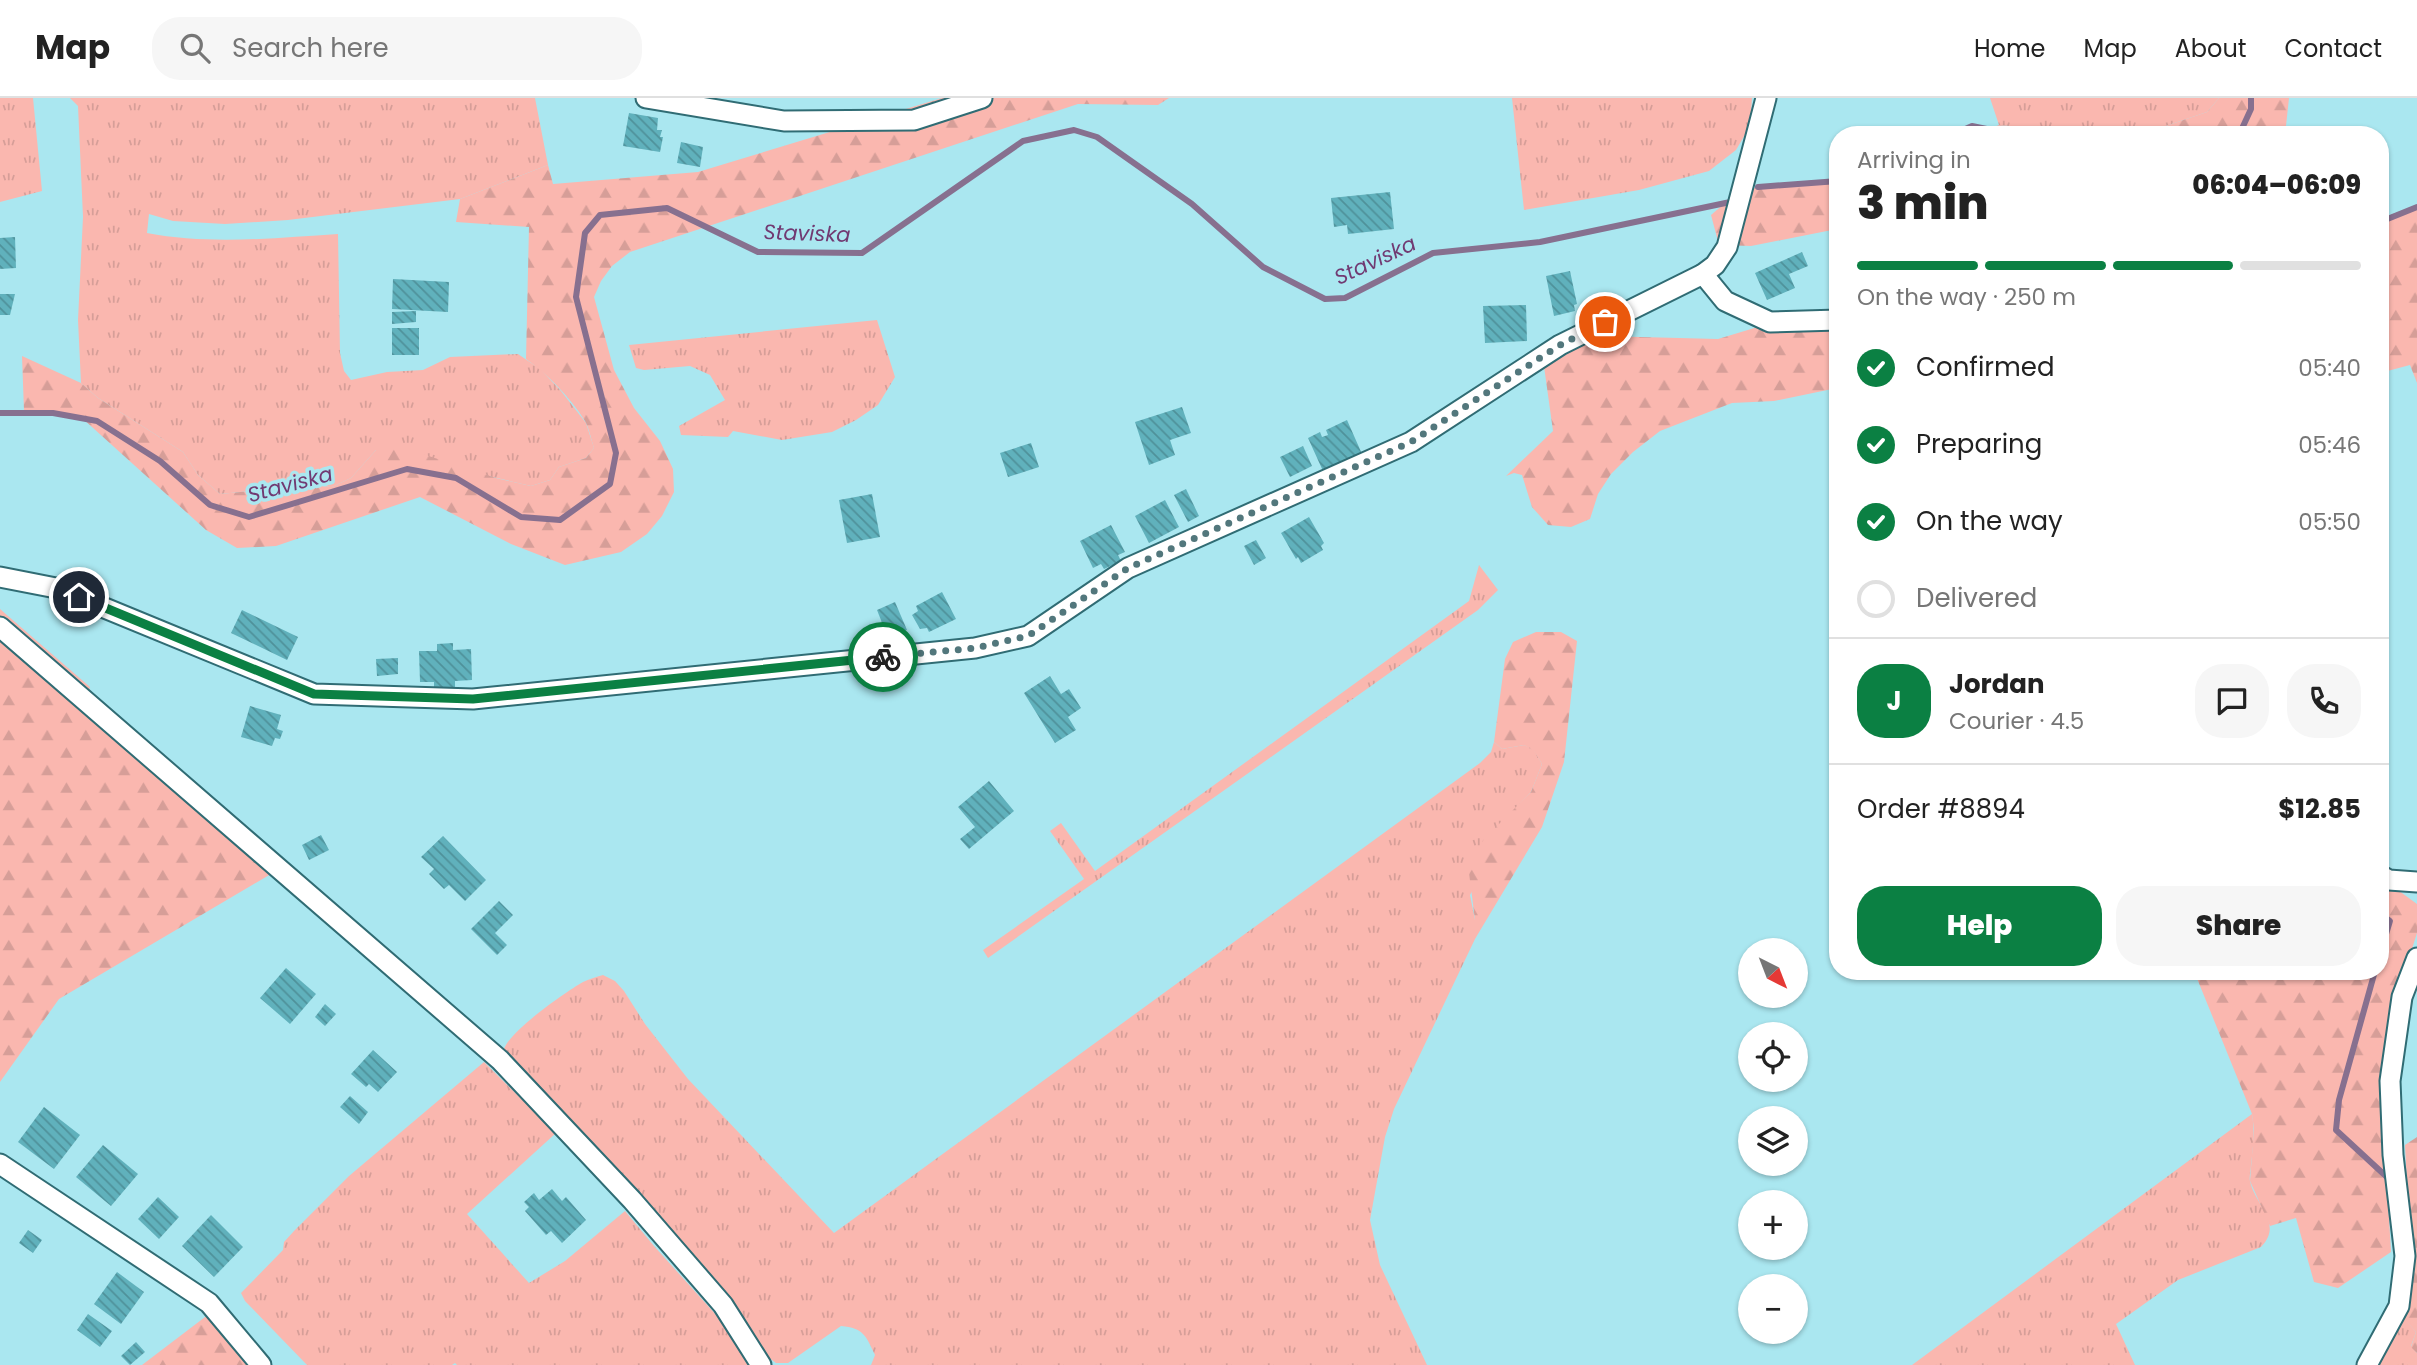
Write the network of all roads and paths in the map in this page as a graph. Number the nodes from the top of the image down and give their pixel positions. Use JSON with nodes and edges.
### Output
{"nodes":[{"id":1,"x":646,"y":98,"type":"edge"},
{"id":2,"x":982,"y":98,"type":"edge"},
{"id":3,"x":1766,"y":98,"type":"edge"},
{"id":4,"x":1703,"y":274,"type":"junction"},
{"id":5,"x":1829,"y":320,"type":"edge"},
{"id":6,"x":0,"y":577,"type":"edge"},
{"id":7,"x":0,"y":626,"type":"edge"},
{"id":8,"x":2389,"y":880,"type":"edge"},
{"id":9,"x":2417,"y":882,"type":"edge"},
{"id":10,"x":2417,"y":958,"type":"edge"},
{"id":11,"x":0,"y":1164,"type":"edge"},
{"id":12,"x":261,"y":1365,"type":"edge"},
{"id":13,"x":761,"y":1365,"type":"edge"},
{"id":14,"x":2367,"y":1365,"type":"edge"}],
"edges":[{"from":1,"to":2,"type":"street"},
{"from":3,"to":4,"type":"street"},
{"from":4,"to":5,"type":"street"},
{"from":4,"to":6,"type":"street"},
{"from":7,"to":13,"type":"street"},
{"from":8,"to":9,"type":"street"},
{"from":10,"to":14,"type":"street"},
{"from":11,"to":12,"type":"street"}]}
